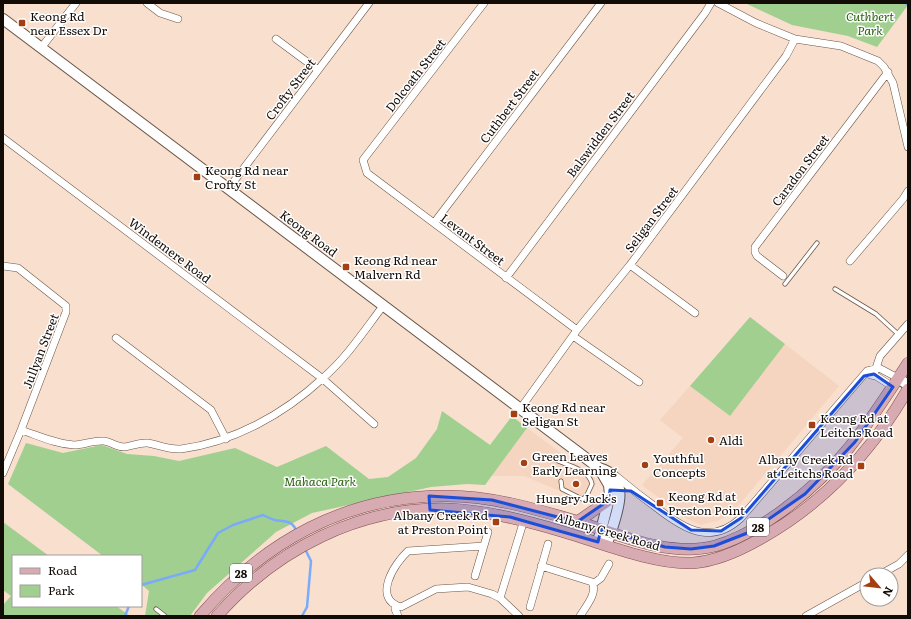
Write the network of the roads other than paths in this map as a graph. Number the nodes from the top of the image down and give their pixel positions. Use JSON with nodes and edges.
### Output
{"nodes":[{"id":1,"x":76,"y":3,"type":"edge"},
{"id":2,"x":147,"y":3,"type":"edge"},
{"id":3,"x":369,"y":3,"type":"edge"},
{"id":4,"x":484,"y":3,"type":"edge"},
{"id":5,"x":601,"y":3,"type":"edge"},
{"id":6,"x":711,"y":3,"type":"edge"},
{"id":7,"x":718,"y":3,"type":"edge"},
{"id":8,"x":3,"y":19,"type":"edge"},
{"id":9,"x":178,"y":19,"type":"dead end"},
{"id":10,"x":795,"y":39,"type":"junction"},
{"id":11,"x":276,"y":40,"type":"dead end"},
{"id":12,"x":41,"y":48,"type":"junction"},
{"id":13,"x":318,"y":70,"type":"junction"},
{"id":14,"x":888,"y":72,"type":"junction"},
{"id":15,"x":3,"y":138,"type":"edge"},
{"id":16,"x":908,"y":147,"type":"edge"},
{"id":17,"x":363,"y":160,"type":"joint"},
{"id":18,"x":228,"y":189,"type":"junction"},
{"id":19,"x":908,"y":191,"type":"edge"},
{"id":20,"x":434,"y":223,"type":"junction"},
{"id":21,"x":817,"y":243,"type":"dead end"},
{"id":22,"x":850,"y":261,"type":"dead end"},
{"id":23,"x":630,"y":265,"type":"junction"},
{"id":24,"x":3,"y":266,"type":"edge"},
{"id":25,"x":506,"y":278,"type":"junction"},
{"id":26,"x":785,"y":278,"type":"junction"},
{"id":27,"x":785,"y":284,"type":"dead end"},
{"id":28,"x":835,"y":289,"type":"dead end"},
{"id":29,"x":383,"y":306,"type":"junction"},
{"id":30,"x":695,"y":313,"type":"dead end"},
{"id":31,"x":908,"y":324,"type":"edge"},
{"id":32,"x":575,"y":333,"type":"junction"},
{"id":33,"x":899,"y":335,"type":"junction"},
{"id":34,"x":116,"y":338,"type":"dead end"},
{"id":35,"x":908,"y":363,"type":"edge"},
{"id":36,"x":875,"y":371,"type":"junction"},
{"id":37,"x":323,"y":379,"type":"junction"},
{"id":38,"x":639,"y":382,"type":"dead end"},
{"id":39,"x":896,"y":382,"type":"junction"},
{"id":40,"x":907,"y":392,"type":"edge"},
{"id":41,"x":520,"y":409,"type":"junction"},
{"id":42,"x":374,"y":424,"type":"dead end"},
{"id":43,"x":22,"y":430,"type":"junction"},
{"id":44,"x":226,"y":439,"type":"junction"},
{"id":45,"x":552,"y":458,"type":"dead end"},
{"id":46,"x":599,"y":468,"type":"junction"},
{"id":47,"x":3,"y":473,"type":"edge"},
{"id":48,"x":614,"y":475,"type":"junction"},
{"id":49,"x":561,"y":481,"type":"dead end"},
{"id":50,"x":613,"y":493,"type":"junction"},
{"id":51,"x":638,"y":494,"type":"junction"},
{"id":52,"x":429,"y":496,"type":"junction"},
{"id":53,"x":430,"y":510,"type":"junction"},
{"id":54,"x":524,"y":520,"type":"junction"},
{"id":55,"x":577,"y":522,"type":"junction"},
{"id":56,"x":606,"y":530,"type":"junction"},
{"id":57,"x":488,"y":532,"type":"dead end"},
{"id":58,"x":602,"y":543,"type":"junction"},
{"id":59,"x":548,"y":544,"type":"dead end"},
{"id":60,"x":484,"y":546,"type":"junction"},
{"id":61,"x":908,"y":557,"type":"edge"},
{"id":62,"x":609,"y":564,"type":"dead end"},
{"id":63,"x":541,"y":566,"type":"junction"},
{"id":64,"x":894,"y":567,"type":"edge"},
{"id":65,"x":475,"y":576,"type":"dead end"},
{"id":66,"x":593,"y":584,"type":"junction"},
{"id":67,"x":859,"y":586,"type":"edge"},
{"id":68,"x":500,"y":598,"type":"junction"},
{"id":69,"x":396,"y":606,"type":"junction"},
{"id":70,"x":530,"y":607,"type":"dead end"},
{"id":71,"x":156,"y":609,"type":"dead end"},
{"id":72,"x":165,"y":616,"type":"edge"},
{"id":73,"x":200,"y":616,"type":"edge"},
{"id":74,"x":217,"y":616,"type":"edge"},
{"id":75,"x":398,"y":616,"type":"edge"},
{"id":76,"x":520,"y":616,"type":"edge"},
{"id":77,"x":580,"y":616,"type":"edge"},
{"id":78,"x":806,"y":616,"type":"edge"}],
"edges":[{"from":1,"to":12,"type":"street"},
{"from":2,"to":9,"type":"street"},
{"from":3,"to":13,"type":"street","name":"Crofty Street"},
{"from":4,"to":17,"type":"street","name":"Dolcoath Street"},
{"from":5,"to":20,"type":"street","name":"Cuthbert Street"},
{"from":6,"to":25,"type":"street","name":"Balswidden Street"},
{"from":7,"to":10,"type":"street"},
{"from":8,"to":12,"type":"street","name":"Keong Road"},
{"from":10,"to":14,"type":"street"},
{"from":10,"to":23,"type":"street","name":"Seligan Street"},
{"from":11,"to":13,"type":"street"},
{"from":12,"to":18,"type":"street","name":"Keong Road"},
{"from":13,"to":18,"type":"street","name":"Crofty Street"},
{"from":14,"to":16,"type":"street"},
{"from":14,"to":26,"type":"street","name":"Caradon Street"},
{"from":15,"to":37,"type":"street","name":"Windemere Road"},
{"from":17,"to":20,"type":"street","name":"Levant Street"},
{"from":18,"to":29,"type":"street","name":"Keong Road"},
{"from":19,"to":22,"type":"street"},
{"from":20,"to":25,"type":"street","name":"Levant Street"},
{"from":21,"to":26,"type":"lane"},
{"from":23,"to":30,"type":"street"},
{"from":23,"to":32,"type":"street","name":"Seligan Street"},
{"from":24,"to":43,"type":"street","name":"Jullyan Street"},
{"from":25,"to":32,"type":"street","name":"Levant Street"},
{"from":26,"to":27,"type":"lane"},
{"from":28,"to":33,"type":"lane"},
{"from":29,"to":37,"type":"street"},
{"from":29,"to":41,"type":"street","name":"Keong Road"},
{"from":31,"to":33,"type":"street"},
{"from":32,"to":38,"type":"street","name":"Levant Street"},
{"from":32,"to":41,"type":"street","name":"Seligan Street"},
{"from":33,"to":36,"type":"street"},
{"from":34,"to":44,"type":"street"},
{"from":35,"to":39,"type":"main road","name":"Albany Creek Road","number":"28"},
{"from":36,"to":39,"type":"street"},
{"from":36,"to":51,"type":"street","name":"Keong Road"},
{"from":37,"to":42,"type":"street","name":"Windemere Road"},
{"from":37,"to":44,"type":"street"},
{"from":39,"to":40,"type":"street"},
{"from":39,"to":56,"type":"main road","name":"Albany Creek Road","number":"28"},
{"from":40,"to":58,"type":"main road","name":"Albany Creek Road","number":"28"},
{"from":41,"to":46,"type":"street","name":"Keong Road"},
{"from":43,"to":44,"type":"street"},
{"from":43,"to":47,"type":"street"},
{"from":45,"to":49,"type":"lane"},
{"from":46,"to":48,"type":"street","name":"Keong Road"},
{"from":46,"to":50,"type":"street","name":"Keong Road"},
{"from":48,"to":50,"type":"street"},
{"from":48,"to":51,"type":"street","name":"Keong Road"},
{"from":50,"to":51,"type":"street","name":"Keong Road"},
{"from":50,"to":55,"type":"main road"},
{"from":50,"to":56,"type":"street"},
{"from":50,"to":56,"type":"street"},
{"from":52,"to":53,"type":"main road"},
{"from":52,"to":55,"type":"main road","name":"Albany Creek Road","number":"28"},
{"from":52,"to":73,"type":"main road","name":"Albany Creek Road","number":"28"},
{"from":53,"to":54,"type":"main road","name":"Albany Creek Road","number":"28"},
{"from":53,"to":74,"type":"main road","name":"Albany Creek Road","number":"28"},
{"from":54,"to":58,"type":"main road","name":"Albany Creek Road","number":"28"},
{"from":54,"to":68,"type":"street"},
{"from":55,"to":56,"type":"main road","name":"Albany Creek Road","number":"28"},
{"from":56,"to":58,"type":"street"},
{"from":57,"to":60,"type":"street"},
{"from":59,"to":63,"type":"street"},
{"from":60,"to":65,"type":"street"},
{"from":60,"to":69,"type":"street"},
{"from":61,"to":64,"type":"street"},
{"from":62,"to":66,"type":"street"},
{"from":63,"to":66,"type":"street"},
{"from":63,"to":70,"type":"street"},
{"from":66,"to":77,"type":"street"},
{"from":67,"to":78,"type":"street"},
{"from":68,"to":69,"type":"street"},
{"from":68,"to":76,"type":"street"},
{"from":69,"to":75,"type":"street"},
{"from":71,"to":72,"type":"lane"}]}
